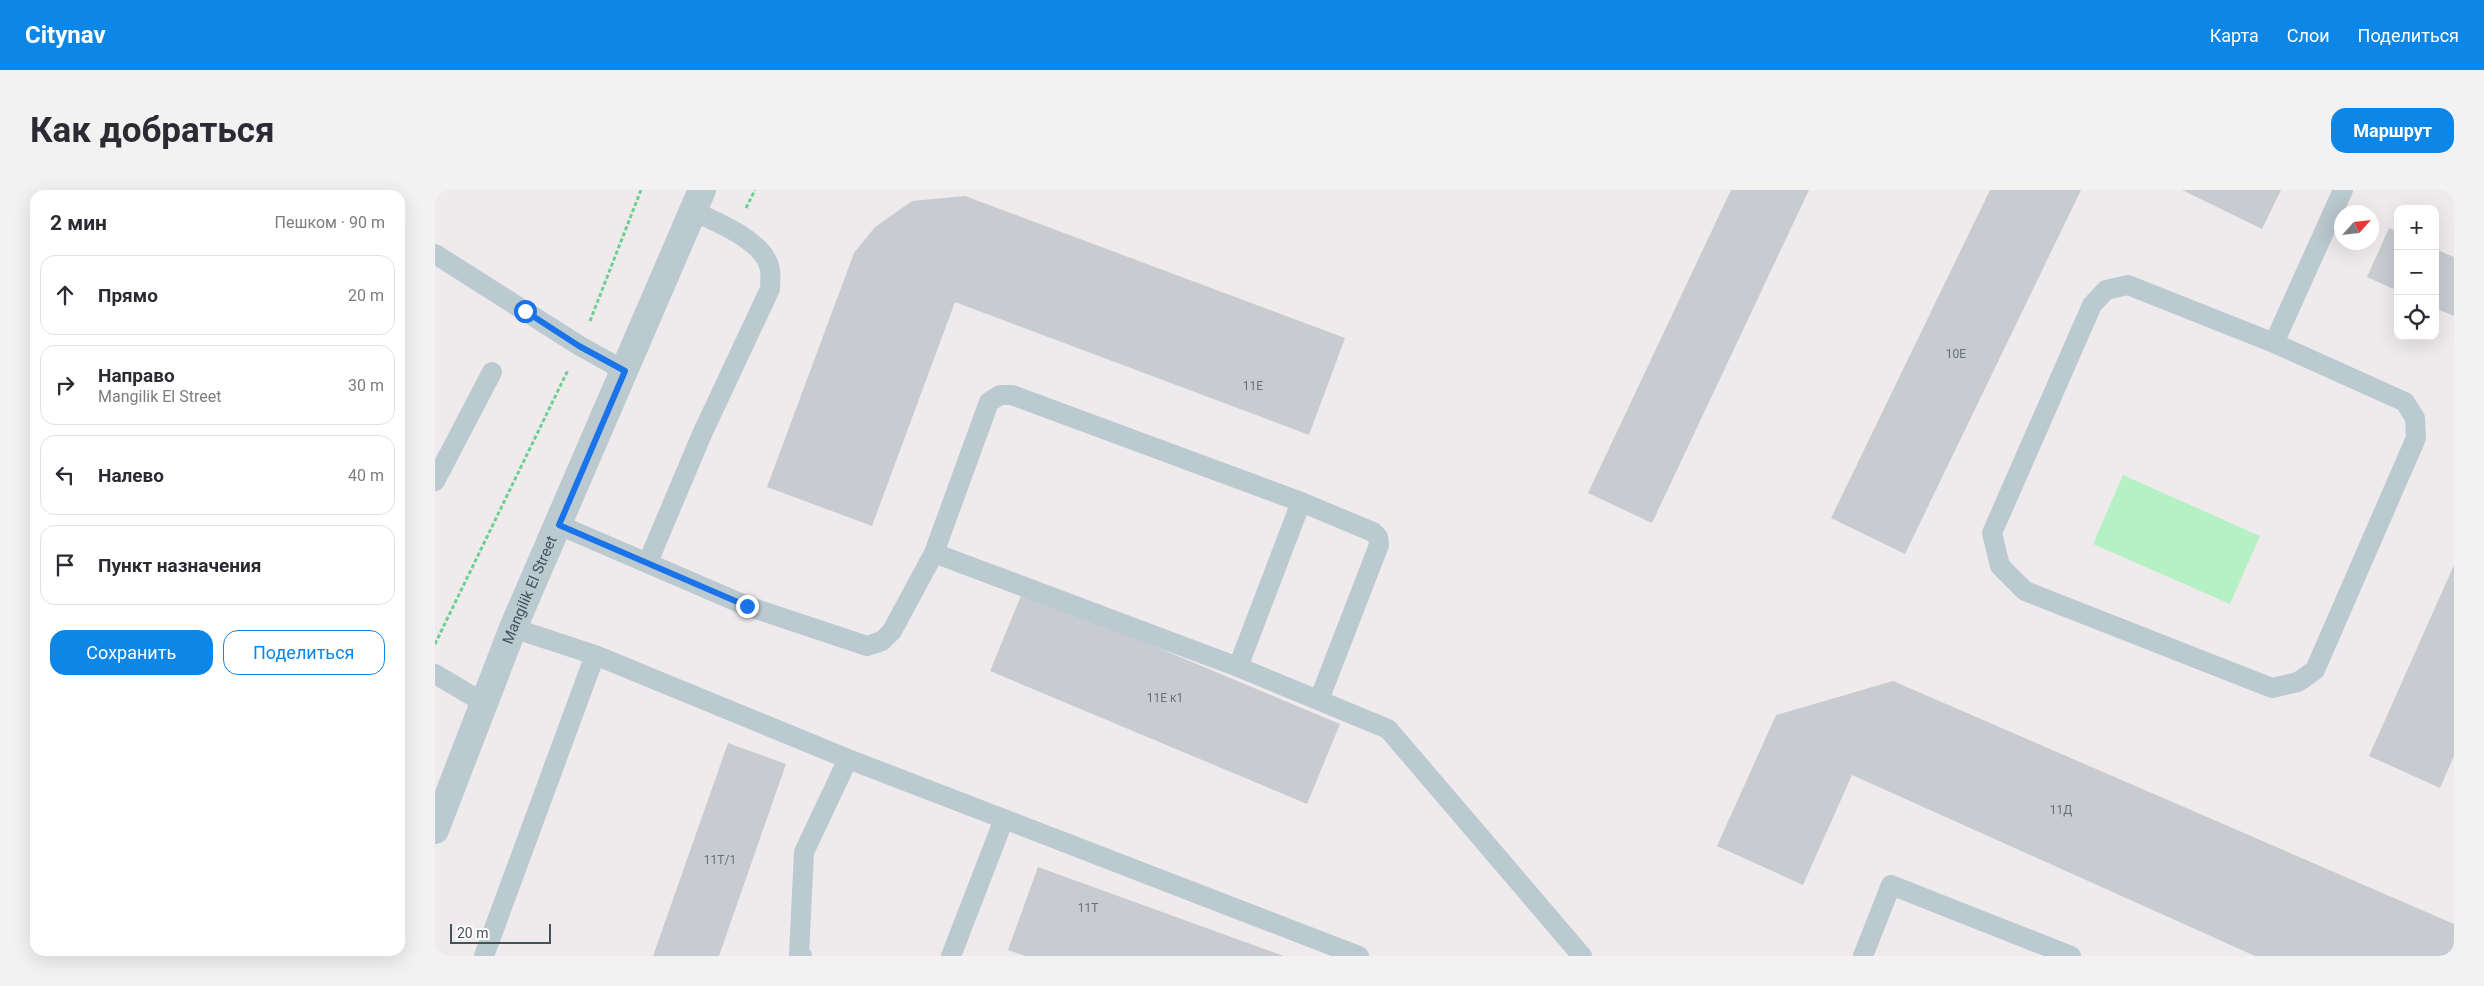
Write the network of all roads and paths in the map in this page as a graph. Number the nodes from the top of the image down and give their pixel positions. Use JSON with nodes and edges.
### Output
{"nodes":[{"id":1,"x":641,"y":190,"type":"edge"},
{"id":2,"x":2343,"y":190,"type":"edge"},
{"id":3,"x":697,"y":200,"type":"edge"},
{"id":4,"x":435,"y":254,"type":"edge"},
{"id":5,"x":2274,"y":343,"type":"junction"},
{"id":6,"x":579,"y":346,"type":"junction"},
{"id":7,"x":625,"y":371,"type":"junction"},
{"id":8,"x":492,"y":372,"type":"dead end"},
{"id":9,"x":435,"y":481,"type":"edge"},
{"id":10,"x":1301,"y":502,"type":"junction"},
{"id":11,"x":559,"y":525,"type":"junction"},
{"id":12,"x":934,"y":553,"type":"junction"},
{"id":13,"x":648,"y":562,"type":"junction"},
{"id":14,"x":513,"y":628,"type":"junction"},
{"id":15,"x":435,"y":644,"type":"edge"},
{"id":16,"x":595,"y":655,"type":"junction"},
{"id":17,"x":1239,"y":667,"type":"junction"},
{"id":18,"x":435,"y":674,"type":"edge"},
{"id":19,"x":1319,"y":700,"type":"junction"},
{"id":20,"x":484,"y":703,"type":"junction"},
{"id":21,"x":848,"y":759,"type":"junction"},
{"id":22,"x":1004,"y":819,"type":"junction"},
{"id":23,"x":435,"y":830,"type":"edge"},
{"id":24,"x":484,"y":956,"type":"edge"},
{"id":25,"x":802,"y":956,"type":"edge"},
{"id":26,"x":951,"y":956,"type":"edge"},
{"id":27,"x":1359,"y":956,"type":"edge"},
{"id":28,"x":1582,"y":956,"type":"edge"},
{"id":29,"x":1863,"y":956,"type":"edge"},
{"id":30,"x":2071,"y":956,"type":"edge"}],
"edges":[{"from":1,"to":6,"type":"path"},
{"from":2,"to":5,"type":"lane"},
{"from":3,"to":7,"type":"street","name":"Mangilik El Street"},
{"from":3,"to":13,"type":"lane"},
{"from":4,"to":6,"type":"lane"},
{"from":5,"to":5,"type":"lane"},
{"from":6,"to":7,"type":"lane"},
{"from":6,"to":15,"type":"path"},
{"from":7,"to":11,"type":"street","name":"Mangilik El Street"},
{"from":8,"to":9,"type":"lane"},
{"from":10,"to":12,"type":"lane"},
{"from":10,"to":17,"type":"lane"},
{"from":10,"to":19,"type":"lane"},
{"from":11,"to":13,"type":"lane"},
{"from":11,"to":14,"type":"street","name":"Mangilik El Street"},
{"from":12,"to":13,"type":"lane"},
{"from":12,"to":17,"type":"lane"},
{"from":14,"to":16,"type":"lane"},
{"from":14,"to":20,"type":"street","name":"Mangilik El Street"},
{"from":16,"to":21,"type":"lane"},
{"from":16,"to":24,"type":"lane"},
{"from":17,"to":19,"type":"lane"},
{"from":18,"to":20,"type":"lane"},
{"from":19,"to":28,"type":"lane"},
{"from":20,"to":23,"type":"street","name":"Mangilik El Street"},
{"from":21,"to":22,"type":"lane"},
{"from":21,"to":25,"type":"lane"},
{"from":22,"to":26,"type":"lane"},
{"from":22,"to":27,"type":"lane"},
{"from":29,"to":30,"type":"lane"}]}
